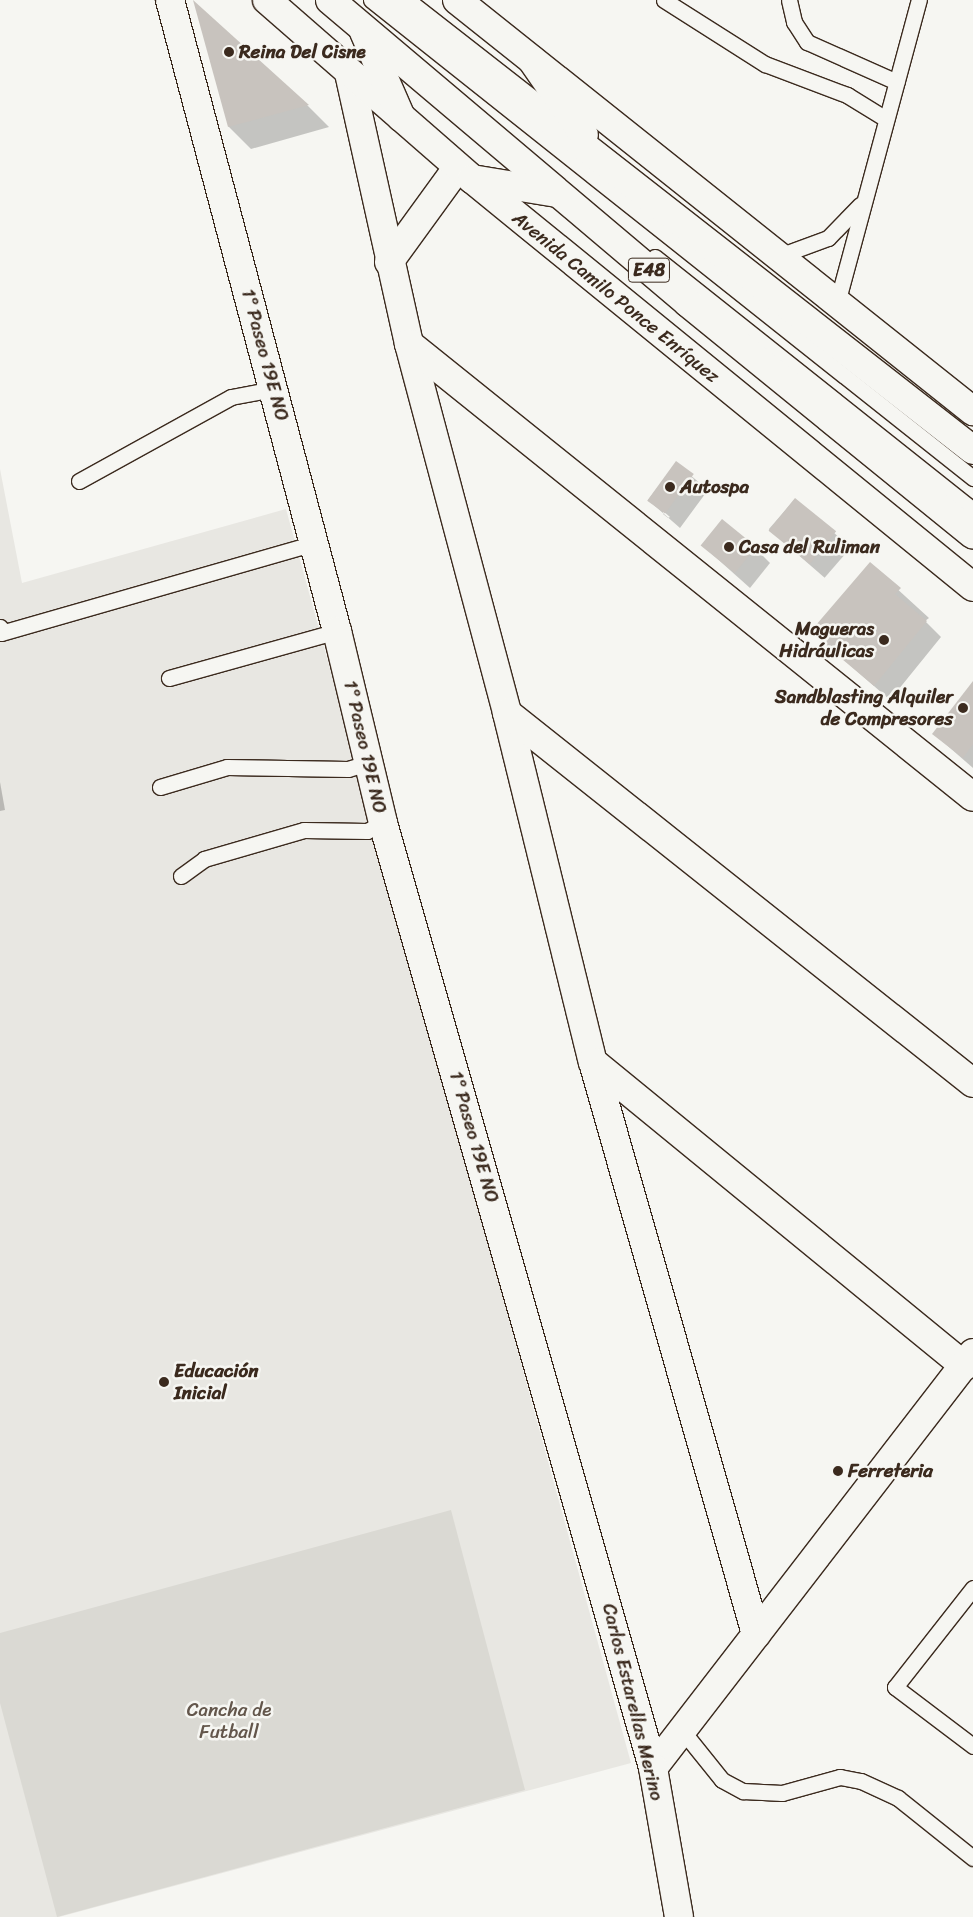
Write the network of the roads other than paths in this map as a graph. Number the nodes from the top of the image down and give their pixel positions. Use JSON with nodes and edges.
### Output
{"nodes":[{"id":1,"x":170,"y":0,"type":"edge"},
{"id":2,"x":266,"y":0,"type":"edge"},
{"id":3,"x":330,"y":0,"type":"edge"},
{"id":4,"x":343,"y":0,"type":"edge"},
{"id":5,"x":371,"y":0,"type":"edge"},
{"id":6,"x":397,"y":0,"type":"edge"},
{"id":7,"x":457,"y":0,"type":"edge"},
{"id":8,"x":664,"y":0,"type":"edge"},
{"id":9,"x":789,"y":0,"type":"edge"},
{"id":10,"x":919,"y":0,"type":"edge"},
{"id":11,"x":362,"y":26,"type":"junction"},
{"id":12,"x":532,"y":60,"type":"junction"},
{"id":13,"x":349,"y":72,"type":"junction"},
{"id":14,"x":897,"y":82,"type":"junction"},
{"id":15,"x":401,"y":117,"type":"junction"},
{"id":16,"x":886,"y":119,"type":"junction"},
{"id":17,"x":599,"y":157,"type":"junction"},
{"id":18,"x":465,"y":173,"type":"junction"},
{"id":19,"x":872,"y":176,"type":"junction"},
{"id":20,"x":558,"y":193,"type":"junction"},
{"id":21,"x":586,"y":202,"type":"junction"},
{"id":22,"x":779,"y":256,"type":"junction"},
{"id":23,"x":389,"y":262,"type":"junction"},
{"id":24,"x":837,"y":303,"type":"junction"},
{"id":25,"x":409,"y":344,"type":"junction"},
{"id":26,"x":274,"y":389,"type":"junction"},
{"id":27,"x":973,"y":411,"type":"edge"},
{"id":28,"x":973,"y":450,"type":"edge"},
{"id":29,"x":973,"y":478,"type":"edge"},
{"id":30,"x":79,"y":481,"type":"dead end"},
{"id":31,"x":973,"y":510,"type":"edge"},
{"id":32,"x":973,"y":535,"type":"edge"},
{"id":33,"x":314,"y":543,"type":"junction"},
{"id":34,"x":973,"y":586,"type":"edge"},
{"id":35,"x":0,"y":627,"type":"edge"},
{"id":36,"x":337,"y":631,"type":"junction"},
{"id":37,"x":170,"y":678,"type":"dead end"},
{"id":38,"x":507,"y":713,"type":"junction"},
{"id":39,"x":368,"y":763,"type":"junction"},
{"id":40,"x":160,"y":787,"type":"dead end"},
{"id":41,"x":973,"y":797,"type":"edge"},
{"id":42,"x":383,"y":823,"type":"junction"},
{"id":43,"x":182,"y":876,"type":"dead end"},
{"id":44,"x":593,"y":1062,"type":"junction"},
{"id":45,"x":973,"y":1083,"type":"edge"},
{"id":46,"x":968,"y":1359,"type":"edge"},
{"id":47,"x":576,"y":1490,"type":"joint"},
{"id":48,"x":973,"y":1588,"type":"edge"},
{"id":49,"x":756,"y":1634,"type":"junction"},
{"id":50,"x":681,"y":1729,"type":"junction"},
{"id":51,"x":973,"y":1746,"type":"edge"},
{"id":52,"x":653,"y":1768,"type":"junction"},
{"id":53,"x":973,"y":1858,"type":"edge"},
{"id":54,"x":679,"y":1917,"type":"edge"}],
"edges":[{"from":1,"to":26,"type":"street","name":"1° Paseo 19E NO"},
{"from":2,"to":13,"type":"street","name":"Avenida Camilo Ponce Enríquez","number":"E48"},
{"from":3,"to":11,"type":"street","number":"E48"},
{"from":4,"to":21,"type":"lane"},
{"from":5,"to":29,"type":"lane"},
{"from":6,"to":17,"type":"street"},
{"from":7,"to":12,"type":"street"},
{"from":8,"to":16,"type":"lane"},
{"from":9,"to":14,"type":"lane"},
{"from":10,"to":14,"type":"lane"},
{"from":11,"to":15,"type":"street"},
{"from":11,"to":20,"type":"street","number":"E48"},
{"from":12,"to":17,"type":"street"},
{"from":12,"to":22,"type":"street"},
{"from":13,"to":15,"type":"street","name":"Avenida Camilo Ponce Enríquez","number":"E48"},
{"from":13,"to":23,"type":"street"},
{"from":14,"to":16,"type":"lane"},
{"from":15,"to":18,"type":"street","name":"Avenida Camilo Ponce Enríquez","number":"E48"},
{"from":16,"to":19,"type":"lane"},
{"from":17,"to":28,"type":"street"},
{"from":18,"to":20,"type":"street"},
{"from":18,"to":23,"type":"street"},
{"from":18,"to":34,"type":"street","name":"Avenida Camilo Ponce Enríquez","number":"E48"},
{"from":19,"to":22,"type":"lane"},
{"from":19,"to":24,"type":"lane"},
{"from":20,"to":21,"type":"lane"},
{"from":20,"to":32,"type":"street","number":"E48"},
{"from":21,"to":31,"type":"lane"},
{"from":22,"to":24,"type":"street"},
{"from":23,"to":25,"type":"street"},
{"from":24,"to":27,"type":"street"},
{"from":25,"to":38,"type":"street"},
{"from":25,"to":41,"type":"street"},
{"from":26,"to":30,"type":"lane"},
{"from":26,"to":33,"type":"street","name":"1° Paseo 19E NO"},
{"from":33,"to":35,"type":"lane"},
{"from":33,"to":36,"type":"street","name":"1° Paseo 19E NO"},
{"from":36,"to":37,"type":"lane"},
{"from":36,"to":39,"type":"street","name":"1° Paseo 19E NO"},
{"from":38,"to":44,"type":"street"},
{"from":38,"to":45,"type":"street"},
{"from":39,"to":40,"type":"lane"},
{"from":39,"to":42,"type":"street","name":"1° Paseo 19E NO"},
{"from":42,"to":43,"type":"lane"},
{"from":42,"to":47,"type":"street","name":"1° Paseo 19E NO"},
{"from":44,"to":46,"type":"street"},
{"from":44,"to":49,"type":"street"},
{"from":46,"to":49,"type":"street"},
{"from":47,"to":52,"type":"street","name":"Carlos Estarellas Merino"},
{"from":48,"to":51,"type":"lane"},
{"from":49,"to":50,"type":"street"},
{"from":50,"to":52,"type":"street"},
{"from":50,"to":53,"type":"lane"},
{"from":52,"to":54,"type":"street","name":"Carlos Estarellas Merino"}]}
